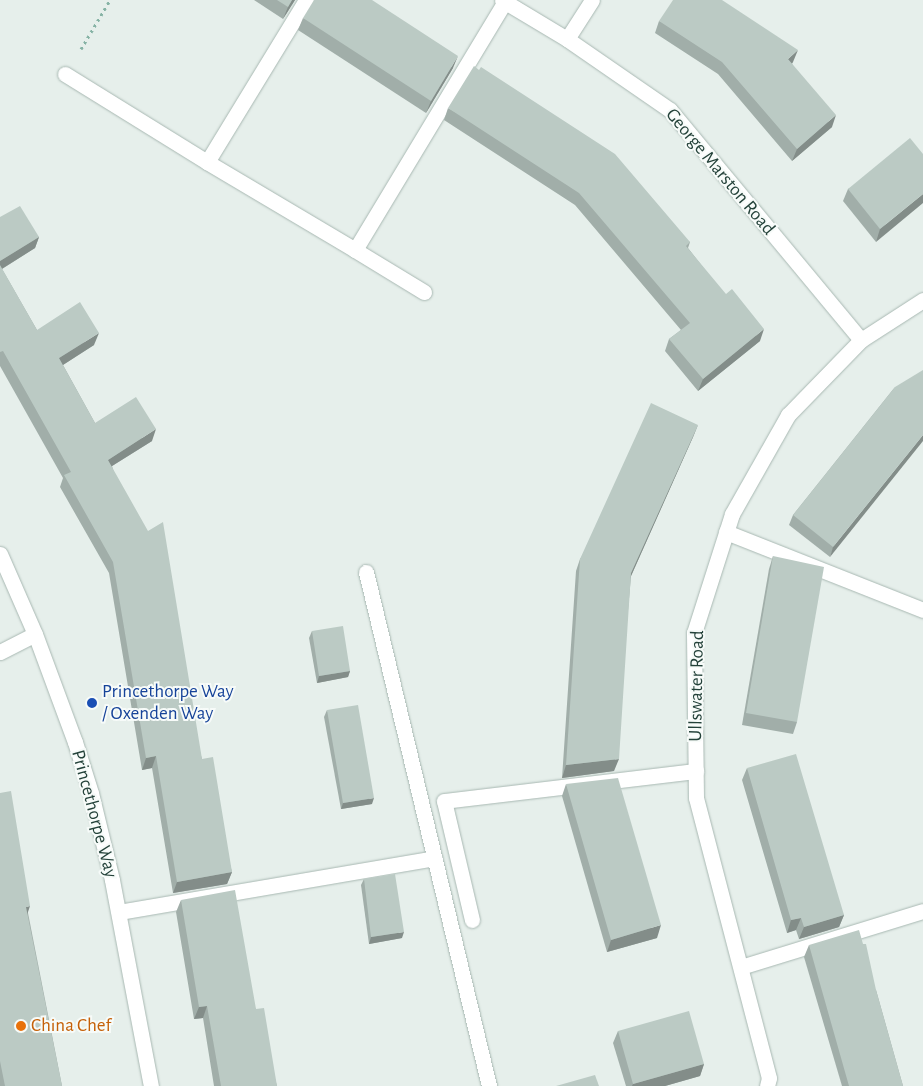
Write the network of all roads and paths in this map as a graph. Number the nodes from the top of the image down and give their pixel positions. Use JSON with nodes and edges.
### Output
{"nodes":[{"id":1,"x":110,"y":0,"type":"edge"},
{"id":2,"x":306,"y":0,"type":"edge"},
{"id":3,"x":592,"y":0,"type":"edge"},
{"id":4,"x":504,"y":1,"type":"edge"},
{"id":5,"x":567,"y":39,"type":"junction"},
{"id":6,"x":65,"y":74,"type":"joint"},
{"id":7,"x":207,"y":162,"type":"junction"},
{"id":8,"x":355,"y":250,"type":"junction"},
{"id":9,"x":424,"y":292,"type":"dead end"},
{"id":10,"x":923,"y":300,"type":"edge"},
{"id":11,"x":861,"y":340,"type":"junction"},
{"id":12,"x":726,"y":532,"type":"junction"},
{"id":13,"x":0,"y":554,"type":"edge"},
{"id":14,"x":366,"y":572,"type":"dead end"},
{"id":15,"x":923,"y":610,"type":"edge"},
{"id":16,"x":35,"y":634,"type":"junction"},
{"id":17,"x":0,"y":652,"type":"edge"},
{"id":18,"x":696,"y":771,"type":"junction"},
{"id":19,"x":434,"y":858,"type":"junction"},
{"id":20,"x":923,"y":911,"type":"edge"},
{"id":21,"x":119,"y":912,"type":"junction"},
{"id":22,"x":472,"y":920,"type":"dead end"},
{"id":23,"x":741,"y":967,"type":"junction"},
{"id":24,"x":150,"y":1086,"type":"edge"},
{"id":25,"x":489,"y":1086,"type":"edge"},
{"id":26,"x":767,"y":1086,"type":"edge"}],
"edges":[{"from":1,"to":6,"type":"path"},
{"from":2,"to":7,"type":"street"},
{"from":3,"to":5,"type":"street"},
{"from":4,"to":5,"type":"street","name":"George Marston Road"},
{"from":4,"to":8,"type":"street"},
{"from":5,"to":11,"type":"street","name":"George Marston Road"},
{"from":6,"to":7,"type":"street"},
{"from":7,"to":8,"type":"street"},
{"from":8,"to":9,"type":"street"},
{"from":10,"to":11,"type":"street","name":"Ullswater Road"},
{"from":11,"to":12,"type":"street","name":"Ullswater Road"},
{"from":12,"to":15,"type":"street"},
{"from":12,"to":18,"type":"street","name":"Ullswater Road"},
{"from":13,"to":16,"type":"street","name":"Princethorpe Way"},
{"from":14,"to":19,"type":"street"},
{"from":16,"to":17,"type":"street"},
{"from":16,"to":21,"type":"street","name":"Princethorpe Way"},
{"from":18,"to":22,"type":"street"},
{"from":18,"to":23,"type":"street","name":"Ullswater Road"},
{"from":19,"to":21,"type":"street"},
{"from":19,"to":25,"type":"street"},
{"from":20,"to":23,"type":"street"},
{"from":21,"to":24,"type":"street","name":"Princethorpe Way"},
{"from":23,"to":26,"type":"street","name":"Ullswater Road"}]}
